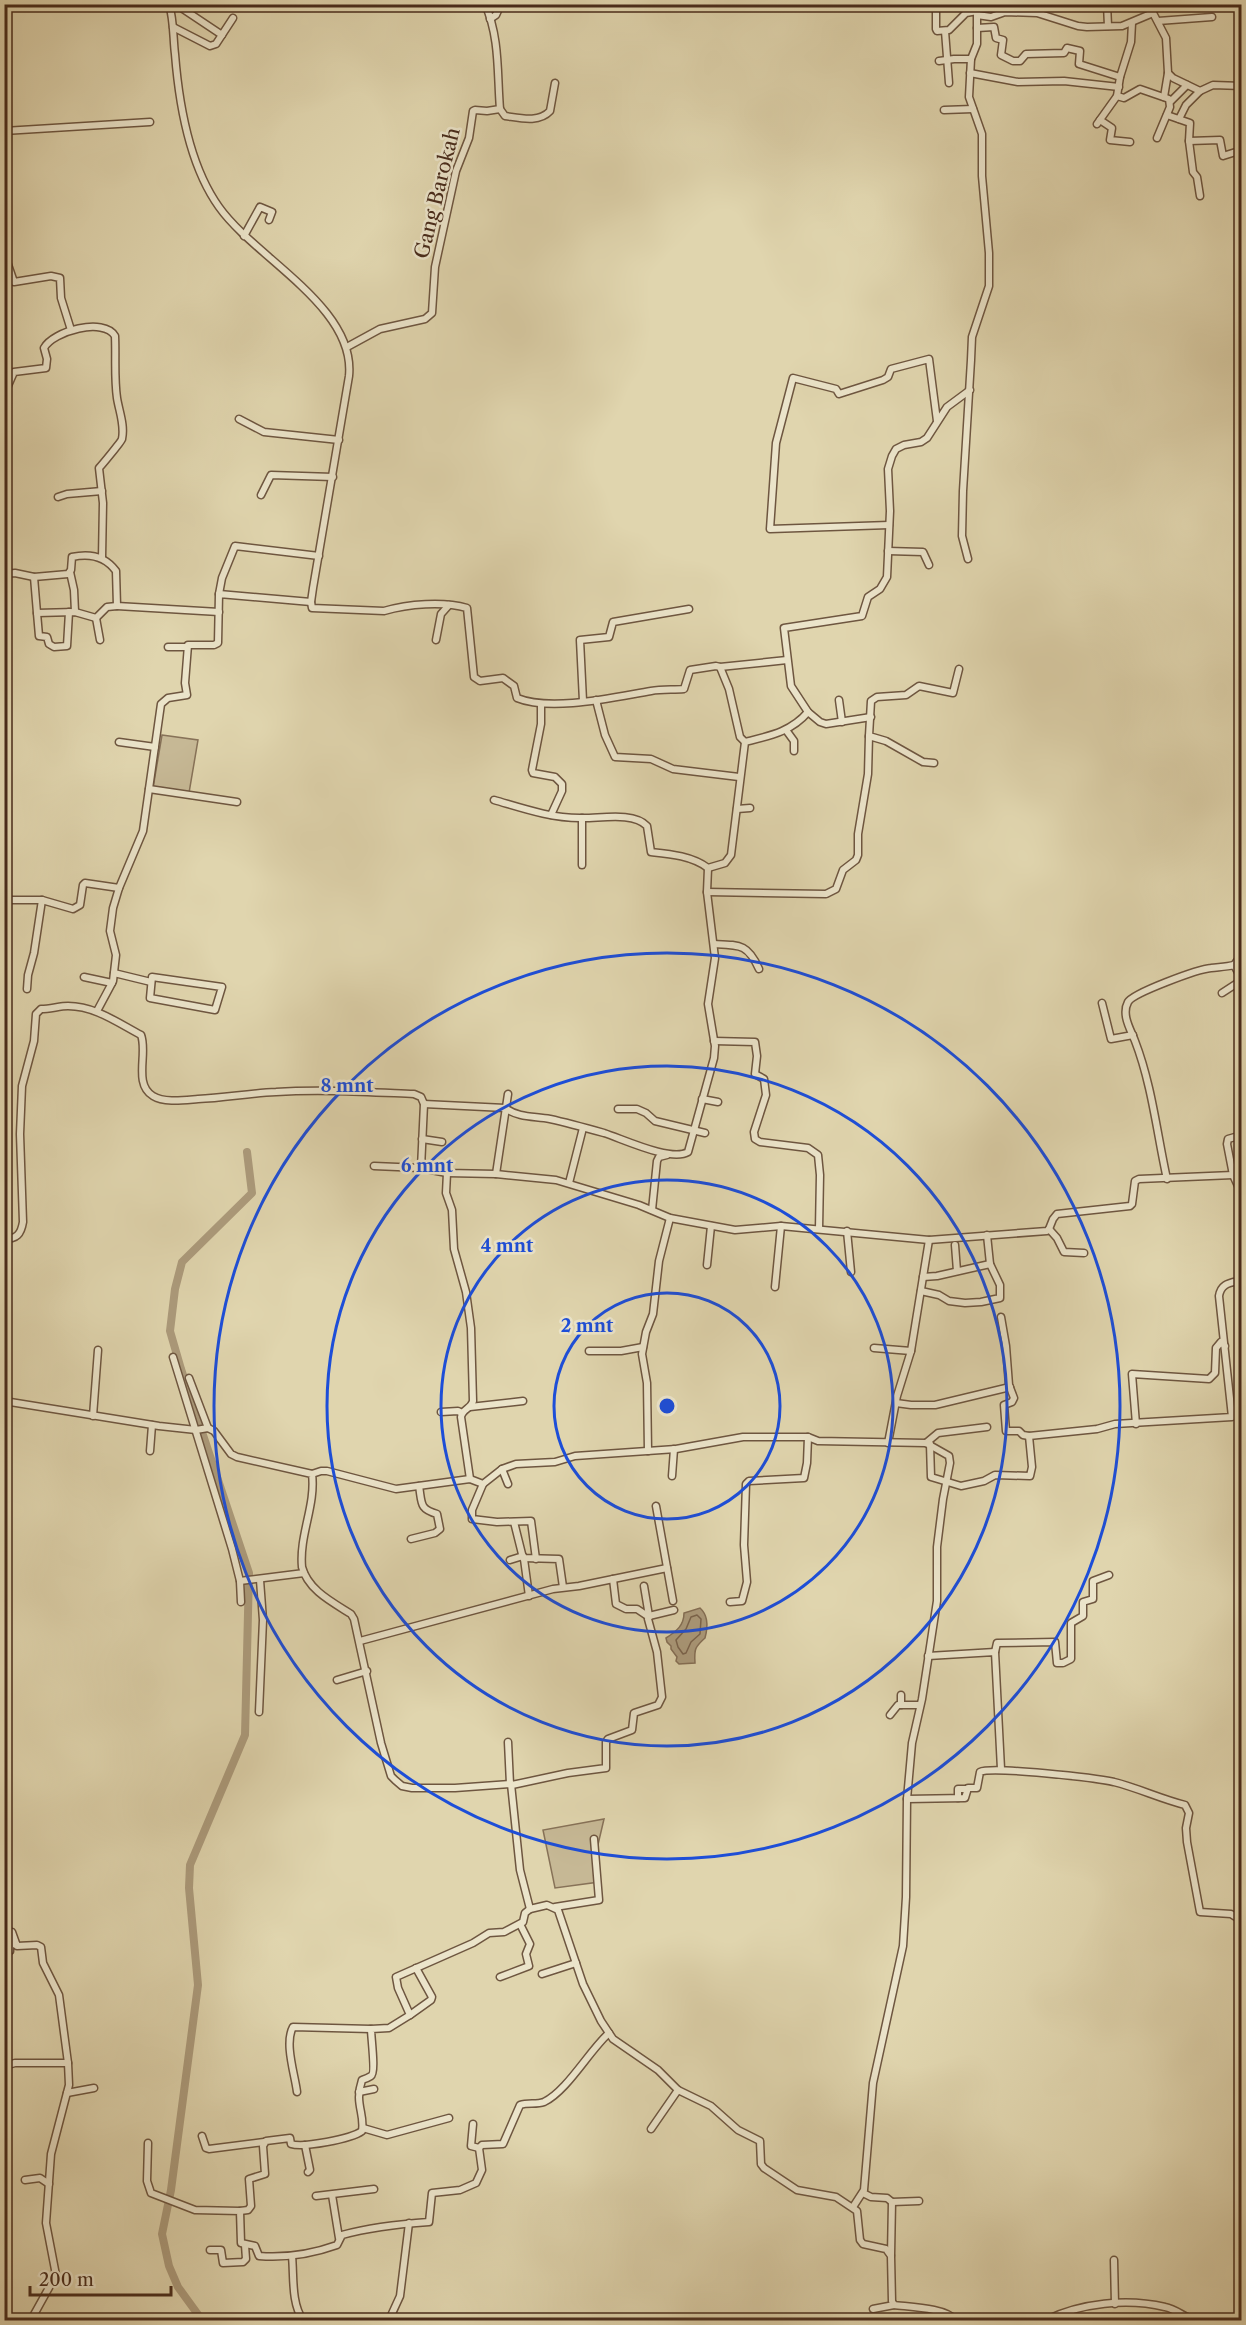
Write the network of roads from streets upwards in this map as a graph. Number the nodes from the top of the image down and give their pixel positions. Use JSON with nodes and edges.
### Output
{"nodes":[{"id":1,"x":169,"y":4,"type":"edge"},
{"id":2,"x":485,"y":4,"type":"edge"},
{"id":3,"x":501,"y":4,"type":"edge"},
{"id":4,"x":936,"y":4,"type":"edge"},
{"id":5,"x":1107,"y":4,"type":"edge"},
{"id":6,"x":1152,"y":4,"type":"edge"},
{"id":7,"x":183,"y":9,"type":"dead end"},
{"id":8,"x":977,"y":10,"type":"edge"},
{"id":9,"x":1153,"y":13,"type":"junction"},
{"id":10,"x":1212,"y":17,"type":"dead end"},
{"id":11,"x":233,"y":18,"type":"dead end"},
{"id":12,"x":490,"y":19,"type":"junction"},
{"id":13,"x":1158,"y":21,"type":"junction"},
{"id":14,"x":1132,"y":23,"type":"junction"},
{"id":15,"x":1108,"y":26,"type":"junction"},
{"id":16,"x":173,"y":27,"type":"junction"},
{"id":17,"x":976,"y":28,"type":"junction"},
{"id":18,"x":945,"y":31,"type":"junction"},
{"id":19,"x":222,"y":35,"type":"junction"},
{"id":20,"x":971,"y":59,"type":"junction"},
{"id":21,"x":948,"y":60,"type":"junction"},
{"id":22,"x":939,"y":61,"type":"dead end"},
{"id":23,"x":970,"y":73,"type":"junction"},
{"id":24,"x":1168,"y":73,"type":"junction"},
{"id":25,"x":1120,"y":77,"type":"junction"},
{"id":26,"x":555,"y":83,"type":"dead end"},
{"id":27,"x":949,"y":83,"type":"dead end"},
{"id":28,"x":1242,"y":86,"type":"edge"},
{"id":29,"x":1119,"y":87,"type":"junction"},
{"id":30,"x":1194,"y":88,"type":"junction"},
{"id":31,"x":1117,"y":96,"type":"junction"},
{"id":32,"x":1167,"y":99,"type":"junction"},
{"id":33,"x":500,"y":109,"type":"junction"},
{"id":34,"x":944,"y":110,"type":"dead end"},
{"id":35,"x":973,"y":110,"type":"junction"},
{"id":36,"x":1168,"y":115,"type":"junction"},
{"id":37,"x":1178,"y":119,"type":"junction"},
{"id":38,"x":150,"y":122,"type":"dead end"},
{"id":39,"x":4,"y":131,"type":"edge"},
{"id":40,"x":1158,"y":138,"type":"dead end"},
{"id":41,"x":1189,"y":141,"type":"junction"},
{"id":42,"x":1130,"y":142,"type":"dead end"},
{"id":43,"x":1242,"y":150,"type":"edge"},
{"id":44,"x":1200,"y":196,"type":"dead end"},
{"id":45,"x":269,"y":220,"type":"dead end"},
{"id":46,"x":244,"y":236,"type":"junction"},
{"id":47,"x":4,"y":253,"type":"edge"},
{"id":48,"x":71,"y":330,"type":"junction"},
{"id":49,"x":347,"y":347,"type":"junction"},
{"id":50,"x":4,"y":390,"type":"edge"},
{"id":51,"x":970,"y":390,"type":"junction"},
{"id":52,"x":239,"y":419,"type":"dead end"},
{"id":53,"x":937,"y":421,"type":"junction"},
{"id":54,"x":339,"y":440,"type":"junction"},
{"id":55,"x":333,"y":477,"type":"junction"},
{"id":56,"x":102,"y":491,"type":"junction"},
{"id":57,"x":261,"y":495,"type":"dead end"},
{"id":58,"x":58,"y":497,"type":"dead end"},
{"id":59,"x":889,"y":525,"type":"junction"},
{"id":60,"x":238,"y":538,"type":"dead end"},
{"id":61,"x":235,"y":546,"type":"junction"},
{"id":62,"x":888,"y":551,"type":"junction"},
{"id":63,"x":319,"y":556,"type":"junction"},
{"id":64,"x":102,"y":558,"type":"junction"},
{"id":65,"x":968,"y":559,"type":"dead end"},
{"id":66,"x":929,"y":565,"type":"dead end"},
{"id":67,"x":70,"y":572,"type":"junction"},
{"id":68,"x":4,"y":574,"type":"edge"},
{"id":69,"x":34,"y":577,"type":"junction"},
{"id":70,"x":219,"y":594,"type":"junction"},
{"id":71,"x":311,"y":602,"type":"junction"},
{"id":72,"x":449,"y":605,"type":"junction"},
{"id":73,"x":117,"y":606,"type":"junction"},
{"id":74,"x":689,"y":609,"type":"dead end"},
{"id":75,"x":72,"y":612,"type":"junction"},
{"id":76,"x":219,"y":612,"type":"junction"},
{"id":77,"x":37,"y":614,"type":"junction"},
{"id":78,"x":96,"y":618,"type":"junction"},
{"id":79,"x":100,"y":640,"type":"dead end"},
{"id":80,"x":436,"y":640,"type":"dead end"},
{"id":81,"x":168,"y":647,"type":"dead end"},
{"id":82,"x":187,"y":647,"type":"junction"},
{"id":83,"x":787,"y":660,"type":"junction"},
{"id":84,"x":720,"y":667,"type":"junction"},
{"id":85,"x":959,"y":669,"type":"dead end"},
{"id":86,"x":596,"y":700,"type":"junction"},
{"id":87,"x":839,"y":700,"type":"dead end"},
{"id":88,"x":583,"y":701,"type":"junction"},
{"id":89,"x":541,"y":704,"type":"junction"},
{"id":90,"x":808,"y":712,"type":"junction"},
{"id":91,"x":871,"y":717,"type":"junction"},
{"id":92,"x":842,"y":722,"type":"junction"},
{"id":93,"x":786,"y":730,"type":"junction"},
{"id":94,"x":869,"y":736,"type":"junction"},
{"id":95,"x":119,"y":742,"type":"dead end"},
{"id":96,"x":745,"y":742,"type":"junction"},
{"id":97,"x":155,"y":747,"type":"junction"},
{"id":98,"x":794,"y":751,"type":"dead end"},
{"id":99,"x":934,"y":763,"type":"dead end"},
{"id":100,"x":739,"y":777,"type":"junction"},
{"id":101,"x":149,"y":789,"type":"junction"},
{"id":102,"x":494,"y":800,"type":"dead end"},
{"id":103,"x":237,"y":802,"type":"dead end"},
{"id":104,"x":750,"y":808,"type":"dead end"},
{"id":105,"x":737,"y":809,"type":"junction"},
{"id":106,"x":551,"y":815,"type":"junction"},
{"id":107,"x":582,"y":819,"type":"junction"},
{"id":108,"x":582,"y":866,"type":"dead end"},
{"id":109,"x":708,"y":868,"type":"junction"},
{"id":110,"x":119,"y":888,"type":"junction"},
{"id":111,"x":707,"y":891,"type":"junction"},
{"id":112,"x":4,"y":900,"type":"edge"},
{"id":113,"x":42,"y":900,"type":"junction"},
{"id":114,"x":714,"y":944,"type":"junction"},
{"id":115,"x":1240,"y":947,"type":"edge"},
{"id":116,"x":1234,"y":965,"type":"junction"},
{"id":117,"x":759,"y":969,"type":"dead end"},
{"id":118,"x":114,"y":973,"type":"junction"},
{"id":119,"x":84,"y":977,"type":"dead end"},
{"id":120,"x":1242,"y":980,"type":"edge"},
{"id":121,"x":151,"y":982,"type":"junction"},
{"id":122,"x":112,"y":983,"type":"junction"},
{"id":123,"x":27,"y":989,"type":"dead end"},
{"id":124,"x":1222,"y":993,"type":"dead end"},
{"id":125,"x":1102,"y":1003,"type":"dead end"},
{"id":126,"x":97,"y":1011,"type":"junction"},
{"id":127,"x":1133,"y":1035,"type":"junction"},
{"id":128,"x":714,"y":1041,"type":"junction"},
{"id":129,"x":508,"y":1094,"type":"dead end"},
{"id":130,"x":702,"y":1099,"type":"junction"},
{"id":131,"x":718,"y":1102,"type":"dead end"},
{"id":132,"x":424,"y":1104,"type":"junction"},
{"id":133,"x":505,"y":1108,"type":"junction"},
{"id":134,"x":618,"y":1109,"type":"dead end"},
{"id":135,"x":584,"y":1128,"type":"junction"},
{"id":136,"x":694,"y":1130,"type":"junction"},
{"id":137,"x":705,"y":1133,"type":"dead end"},
{"id":138,"x":1242,"y":1136,"type":"edge"},
{"id":139,"x":422,"y":1139,"type":"junction"},
{"id":140,"x":442,"y":1142,"type":"dead end"},
{"id":141,"x":668,"y":1155,"type":"junction"},
{"id":142,"x":374,"y":1166,"type":"dead end"},
{"id":143,"x":421,"y":1168,"type":"junction"},
{"id":144,"x":447,"y":1173,"type":"junction"},
{"id":145,"x":496,"y":1174,"type":"junction"},
{"id":146,"x":1233,"y":1175,"type":"junction"},
{"id":147,"x":1167,"y":1179,"type":"junction"},
{"id":148,"x":568,"y":1183,"type":"junction"},
{"id":149,"x":1242,"y":1187,"type":"edge"},
{"id":150,"x":652,"y":1210,"type":"junction"},
{"id":151,"x":670,"y":1218,"type":"junction"},
{"id":152,"x":711,"y":1226,"type":"junction"},
{"id":153,"x":780,"y":1226,"type":"junction"},
{"id":154,"x":819,"y":1229,"type":"junction"},
{"id":155,"x":1049,"y":1229,"type":"junction"},
{"id":156,"x":847,"y":1231,"type":"junction"},
{"id":157,"x":987,"y":1235,"type":"junction"},
{"id":158,"x":4,"y":1239,"type":"edge"},
{"id":159,"x":929,"y":1240,"type":"junction"},
{"id":160,"x":954,"y":1241,"type":"junction"},
{"id":161,"x":1084,"y":1253,"type":"dead end"},
{"id":162,"x":990,"y":1264,"type":"junction"},
{"id":163,"x":707,"y":1265,"type":"dead end"},
{"id":164,"x":957,"y":1271,"type":"junction"},
{"id":165,"x":851,"y":1272,"type":"dead end"},
{"id":166,"x":923,"y":1277,"type":"junction"},
{"id":167,"x":4,"y":1278,"type":"edge"},
{"id":168,"x":1242,"y":1280,"type":"edge"},
{"id":169,"x":775,"y":1287,"type":"dead end"},
{"id":170,"x":921,"y":1291,"type":"junction"},
{"id":171,"x":1001,"y":1317,"type":"dead end"},
{"id":172,"x":4,"y":1326,"type":"edge"},
{"id":173,"x":1225,"y":1346,"type":"junction"},
{"id":174,"x":643,"y":1347,"type":"junction"},
{"id":175,"x":874,"y":1348,"type":"dead end"},
{"id":176,"x":98,"y":1350,"type":"dead end"},
{"id":177,"x":590,"y":1351,"type":"dead end"},
{"id":178,"x":911,"y":1351,"type":"junction"},
{"id":179,"x":172,"y":1356,"type":"dead end"},
{"id":180,"x":189,"y":1378,"type":"dead end"},
{"id":181,"x":1010,"y":1387,"type":"junction"},
{"id":182,"x":4,"y":1401,"type":"edge"},
{"id":183,"x":523,"y":1401,"type":"dead end"},
{"id":184,"x":896,"y":1402,"type":"junction"},
{"id":185,"x":470,"y":1407,"type":"junction"},
{"id":186,"x":441,"y":1412,"type":"dead end"},
{"id":187,"x":462,"y":1413,"type":"junction"},
{"id":188,"x":93,"y":1416,"type":"junction"},
{"id":189,"x":1136,"y":1424,"type":"junction"},
{"id":190,"x":152,"y":1425,"type":"junction"},
{"id":191,"x":987,"y":1427,"type":"dead end"},
{"id":192,"x":207,"y":1428,"type":"junction"},
{"id":193,"x":197,"y":1430,"type":"junction"},
{"id":194,"x":1029,"y":1436,"type":"junction"},
{"id":195,"x":808,"y":1437,"type":"junction"},
{"id":196,"x":888,"y":1443,"type":"junction"},
{"id":197,"x":928,"y":1443,"type":"junction"},
{"id":198,"x":674,"y":1449,"type":"junction"},
{"id":199,"x":150,"y":1451,"type":"dead end"},
{"id":200,"x":648,"y":1451,"type":"junction"},
{"id":201,"x":502,"y":1469,"type":"junction"},
{"id":202,"x":312,"y":1474,"type":"junction"},
{"id":203,"x":672,"y":1476,"type":"dead end"},
{"id":204,"x":470,"y":1479,"type":"junction"},
{"id":205,"x":946,"y":1482,"type":"junction"},
{"id":206,"x":483,"y":1484,"type":"junction"},
{"id":207,"x":508,"y":1484,"type":"dead end"},
{"id":208,"x":419,"y":1486,"type":"junction"},
{"id":209,"x":656,"y":1506,"type":"dead end"},
{"id":210,"x":514,"y":1522,"type":"junction"},
{"id":211,"x":411,"y":1539,"type":"dead end"},
{"id":212,"x":523,"y":1558,"type":"junction"},
{"id":213,"x":536,"y":1559,"type":"junction"},
{"id":214,"x":510,"y":1560,"type":"dead end"},
{"id":215,"x":667,"y":1568,"type":"junction"},
{"id":216,"x":304,"y":1573,"type":"junction"},
{"id":217,"x":1109,"y":1575,"type":"dead end"},
{"id":218,"x":260,"y":1580,"type":"junction"},
{"id":219,"x":613,"y":1580,"type":"junction"},
{"id":220,"x":241,"y":1581,"type":"junction"},
{"id":221,"x":644,"y":1586,"type":"dead end"},
{"id":222,"x":563,"y":1587,"type":"junction"},
{"id":223,"x":529,"y":1596,"type":"junction"},
{"id":224,"x":673,"y":1601,"type":"dead end"},
{"id":225,"x":241,"y":1602,"type":"dead end"},
{"id":226,"x":730,"y":1602,"type":"dead end"},
{"id":227,"x":674,"y":1610,"type":"dead end"},
{"id":228,"x":649,"y":1616,"type":"junction"},
{"id":229,"x":360,"y":1641,"type":"junction"},
{"id":230,"x":995,"y":1652,"type":"junction"},
{"id":231,"x":928,"y":1656,"type":"junction"},
{"id":232,"x":367,"y":1671,"type":"junction"},
{"id":233,"x":337,"y":1680,"type":"dead end"},
{"id":234,"x":901,"y":1695,"type":"dead end"},
{"id":235,"x":901,"y":1705,"type":"junction"},
{"id":236,"x":920,"y":1706,"type":"junction"},
{"id":237,"x":259,"y":1712,"type":"dead end"},
{"id":238,"x":890,"y":1715,"type":"dead end"},
{"id":239,"x":508,"y":1742,"type":"dead end"},
{"id":240,"x":1001,"y":1769,"type":"junction"},
{"id":241,"x":511,"y":1784,"type":"junction"},
{"id":242,"x":907,"y":1798,"type":"junction"},
{"id":243,"x":594,"y":1839,"type":"dead end"},
{"id":244,"x":555,"y":1907,"type":"junction"},
{"id":245,"x":530,"y":1909,"type":"junction"},
{"id":246,"x":1242,"y":1921,"type":"edge"},
{"id":247,"x":520,"y":1924,"type":"junction"},
{"id":248,"x":4,"y":1931,"type":"edge"},
{"id":249,"x":16,"y":1945,"type":"junction"},
{"id":250,"x":4,"y":1953,"type":"edge"},
{"id":251,"x":576,"y":1963,"type":"junction"},
{"id":252,"x":416,"y":1968,"type":"junction"},
{"id":253,"x":542,"y":1974,"type":"dead end"},
{"id":254,"x":500,"y":1977,"type":"dead end"},
{"id":255,"x":410,"y":2015,"type":"junction"},
{"id":256,"x":371,"y":2029,"type":"junction"},
{"id":257,"x":609,"y":2033,"type":"junction"},
{"id":258,"x":68,"y":2063,"type":"junction"},
{"id":259,"x":4,"y":2066,"type":"edge"},
{"id":260,"x":94,"y":2088,"type":"dead end"},
{"id":261,"x":374,"y":2089,"type":"dead end"},
{"id":262,"x":678,"y":2090,"type":"junction"},
{"id":263,"x":297,"y":2092,"type":"dead end"},
{"id":264,"x":358,"y":2092,"type":"junction"},
{"id":265,"x":67,"y":2093,"type":"junction"},
{"id":266,"x":449,"y":2118,"type":"dead end"},
{"id":267,"x":473,"y":2124,"type":"dead end"},
{"id":268,"x":363,"y":2128,"type":"junction"},
{"id":269,"x":651,"y":2129,"type":"dead end"},
{"id":270,"x":202,"y":2136,"type":"dead end"},
{"id":271,"x":264,"y":2142,"type":"junction"},
{"id":272,"x":148,"y":2143,"type":"dead end"},
{"id":273,"x":305,"y":2145,"type":"junction"},
{"id":274,"x":479,"y":2148,"type":"junction"},
{"id":275,"x":308,"y":2172,"type":"dead end"},
{"id":276,"x":26,"y":2180,"type":"dead end"},
{"id":277,"x":49,"y":2184,"type":"junction"},
{"id":278,"x":374,"y":2189,"type":"dead end"},
{"id":279,"x":863,"y":2193,"type":"junction"},
{"id":280,"x":332,"y":2194,"type":"junction"},
{"id":281,"x":316,"y":2196,"type":"dead end"},
{"id":282,"x":919,"y":2200,"type":"dead end"},
{"id":283,"x":892,"y":2202,"type":"junction"},
{"id":284,"x":853,"y":2207,"type":"junction"},
{"id":285,"x":240,"y":2211,"type":"junction"},
{"id":286,"x":409,"y":2223,"type":"junction"},
{"id":287,"x":339,"y":2238,"type":"junction"},
{"id":288,"x":245,"y":2245,"type":"junction"},
{"id":289,"x":210,"y":2250,"type":"dead end"},
{"id":290,"x":292,"y":2256,"type":"junction"},
{"id":291,"x":891,"y":2256,"type":"junction"},
{"id":292,"x":1114,"y":2260,"type":"dead end"},
{"id":293,"x":1115,"y":2304,"type":"junction"},
{"id":294,"x":894,"y":2305,"type":"junction"},
{"id":295,"x":873,"y":2308,"type":"dead end"},
{"id":296,"x":31,"y":2320,"type":"edge"},
{"id":297,"x":303,"y":2320,"type":"edge"},
{"id":298,"x":389,"y":2320,"type":"edge"},
{"id":299,"x":955,"y":2320,"type":"edge"},
{"id":300,"x":1046,"y":2320,"type":"edge"},
{"id":301,"x":1194,"y":2320,"type":"edge"}],
"edges":[{"from":1,"to":16,"type":"street"},
{"from":2,"to":12,"type":"street"},
{"from":3,"to":12,"type":"street"},
{"from":4,"to":18,"type":"street"},
{"from":5,"to":15,"type":"street"},
{"from":6,"to":9,"type":"street"},
{"from":7,"to":19,"type":"street"},
{"from":8,"to":15,"type":"street"},
{"from":8,"to":17,"type":"street"},
{"from":8,"to":18,"type":"street"},
{"from":9,"to":13,"type":"street"},
{"from":9,"to":14,"type":"street"},
{"from":10,"to":13,"type":"street"},
{"from":11,"to":19,"type":"street"},
{"from":12,"to":33,"type":"street"},
{"from":13,"to":24,"type":"street"},
{"from":14,"to":15,"type":"street"},
{"from":14,"to":25,"type":"street"},
{"from":16,"to":19,"type":"street"},
{"from":16,"to":46,"type":"street"},
{"from":17,"to":20,"type":"street"},
{"from":17,"to":25,"type":"street"},
{"from":18,"to":21,"type":"street"},
{"from":20,"to":21,"type":"street"},
{"from":20,"to":23,"type":"street"},
{"from":21,"to":22,"type":"street"},
{"from":21,"to":27,"type":"street"},
{"from":23,"to":29,"type":"street"},
{"from":23,"to":35,"type":"street"},
{"from":24,"to":30,"type":"street"},
{"from":24,"to":32,"type":"street"},
{"from":25,"to":29,"type":"street"},
{"from":26,"to":33,"type":"street"},
{"from":28,"to":30,"type":"street"},
{"from":29,"to":31,"type":"street"},
{"from":30,"to":32,"type":"street"},
{"from":30,"to":37,"type":"street"},
{"from":31,"to":32,"type":"street"},
{"from":31,"to":42,"type":"street"},
{"from":32,"to":36,"type":"street"},
{"from":33,"to":49,"type":"street","name":"Gang Barokah"},
{"from":34,"to":35,"type":"street"},
{"from":35,"to":51,"type":"street"},
{"from":36,"to":37,"type":"street"},
{"from":36,"to":40,"type":"street"},
{"from":37,"to":41,"type":"street"},
{"from":38,"to":39,"type":"street"},
{"from":41,"to":43,"type":"street"},
{"from":41,"to":44,"type":"street"},
{"from":45,"to":46,"type":"street"},
{"from":46,"to":49,"type":"street"},
{"from":47,"to":48,"type":"street"},
{"from":48,"to":50,"type":"street"},
{"from":48,"to":56,"type":"street"},
{"from":49,"to":54,"type":"street"},
{"from":51,"to":53,"type":"street"},
{"from":51,"to":65,"type":"street"},
{"from":52,"to":54,"type":"street"},
{"from":53,"to":59,"type":"street"},
{"from":53,"to":59,"type":"street"},
{"from":54,"to":55,"type":"street"},
{"from":55,"to":57,"type":"street"},
{"from":55,"to":63,"type":"street"},
{"from":56,"to":58,"type":"street"},
{"from":56,"to":64,"type":"street"},
{"from":59,"to":62,"type":"street"},
{"from":60,"to":61,"type":"street"},
{"from":61,"to":63,"type":"street"},
{"from":61,"to":70,"type":"street"},
{"from":62,"to":66,"type":"street"},
{"from":62,"to":83,"type":"street"},
{"from":63,"to":71,"type":"street"},
{"from":64,"to":67,"type":"street"},
{"from":64,"to":73,"type":"street"},
{"from":67,"to":69,"type":"street"},
{"from":67,"to":75,"type":"street"},
{"from":68,"to":69,"type":"street"},
{"from":69,"to":77,"type":"street"},
{"from":70,"to":71,"type":"street"},
{"from":70,"to":76,"type":"street"},
{"from":71,"to":72,"type":"street"},
{"from":72,"to":80,"type":"street"},
{"from":72,"to":89,"type":"street"},
{"from":73,"to":76,"type":"street"},
{"from":73,"to":78,"type":"street"},
{"from":74,"to":88,"type":"street"},
{"from":75,"to":77,"type":"street"},
{"from":75,"to":77,"type":"street"},
{"from":75,"to":78,"type":"street"},
{"from":76,"to":82,"type":"street"},
{"from":78,"to":79,"type":"street"},
{"from":81,"to":82,"type":"street"},
{"from":82,"to":97,"type":"street"},
{"from":83,"to":84,"type":"street"},
{"from":83,"to":90,"type":"street"},
{"from":84,"to":86,"type":"street"},
{"from":84,"to":96,"type":"street"},
{"from":85,"to":91,"type":"street"},
{"from":86,"to":88,"type":"street"},
{"from":86,"to":100,"type":"street"},
{"from":87,"to":92,"type":"street"},
{"from":88,"to":89,"type":"street"},
{"from":89,"to":106,"type":"street"},
{"from":90,"to":92,"type":"street"},
{"from":90,"to":93,"type":"street"},
{"from":91,"to":92,"type":"street"},
{"from":91,"to":94,"type":"street"},
{"from":93,"to":96,"type":"street"},
{"from":93,"to":98,"type":"street"},
{"from":94,"to":99,"type":"street"},
{"from":94,"to":111,"type":"street"},
{"from":95,"to":97,"type":"street"},
{"from":96,"to":100,"type":"street"},
{"from":97,"to":101,"type":"street"},
{"from":100,"to":105,"type":"street"},
{"from":101,"to":103,"type":"street"},
{"from":101,"to":110,"type":"street"},
{"from":102,"to":106,"type":"street"},
{"from":104,"to":105,"type":"street"},
{"from":105,"to":109,"type":"street"},
{"from":106,"to":107,"type":"street"},
{"from":107,"to":108,"type":"street"},
{"from":107,"to":109,"type":"street"},
{"from":109,"to":111,"type":"street"},
{"from":110,"to":113,"type":"street"},
{"from":110,"to":118,"type":"street"},
{"from":111,"to":114,"type":"street"},
{"from":112,"to":113,"type":"street"},
{"from":113,"to":123,"type":"street"},
{"from":114,"to":117,"type":"street"},
{"from":114,"to":128,"type":"street"},
{"from":115,"to":116,"type":"street"},
{"from":116,"to":120,"type":"street"},
{"from":116,"to":127,"type":"street"},
{"from":118,"to":121,"type":"street"},
{"from":118,"to":122,"type":"street"},
{"from":119,"to":122,"type":"street"},
{"from":120,"to":124,"type":"street"},
{"from":121,"to":121,"type":"street"},
{"from":122,"to":126,"type":"street"},
{"from":125,"to":127,"type":"street"},
{"from":126,"to":132,"type":"street"},
{"from":126,"to":158,"type":"street"},
{"from":127,"to":147,"type":"street"},
{"from":128,"to":130,"type":"street"},
{"from":128,"to":154,"type":"street"},
{"from":129,"to":133,"type":"street"},
{"from":130,"to":131,"type":"street"},
{"from":130,"to":136,"type":"street"},
{"from":132,"to":133,"type":"street"},
{"from":132,"to":139,"type":"street"},
{"from":133,"to":135,"type":"street"},
{"from":133,"to":145,"type":"street"},
{"from":134,"to":136,"type":"street"},
{"from":135,"to":141,"type":"street"},
{"from":135,"to":148,"type":"street"},
{"from":136,"to":137,"type":"street"},
{"from":136,"to":141,"type":"street"},
{"from":138,"to":146,"type":"street"},
{"from":139,"to":140,"type":"street"},
{"from":139,"to":143,"type":"street"},
{"from":141,"to":150,"type":"street"},
{"from":142,"to":143,"type":"street"},
{"from":143,"to":144,"type":"street"},
{"from":144,"to":145,"type":"street"},
{"from":144,"to":185,"type":"street"},
{"from":145,"to":148,"type":"street"},
{"from":146,"to":147,"type":"street"},
{"from":146,"to":149,"type":"street"},
{"from":147,"to":155,"type":"street"},
{"from":148,"to":150,"type":"street"},
{"from":150,"to":151,"type":"street"},
{"from":151,"to":152,"type":"street"},
{"from":151,"to":174,"type":"street"},
{"from":152,"to":153,"type":"street"},
{"from":152,"to":163,"type":"street"},
{"from":153,"to":154,"type":"street"},
{"from":153,"to":169,"type":"street"},
{"from":154,"to":156,"type":"street"},
{"from":155,"to":157,"type":"street"},
{"from":155,"to":161,"type":"street"},
{"from":156,"to":159,"type":"street"},
{"from":156,"to":165,"type":"street"},
{"from":157,"to":160,"type":"street"},
{"from":157,"to":162,"type":"street"},
{"from":159,"to":160,"type":"street"},
{"from":159,"to":166,"type":"street"},
{"from":160,"to":164,"type":"street"},
{"from":162,"to":164,"type":"street"},
{"from":162,"to":170,"type":"street"},
{"from":164,"to":166,"type":"street"},
{"from":166,"to":170,"type":"street"},
{"from":167,"to":172,"type":"street"},
{"from":168,"to":173,"type":"street"},
{"from":170,"to":178,"type":"street"},
{"from":171,"to":181,"type":"street"},
{"from":173,"to":189,"type":"street"},
{"from":173,"to":189,"type":"street"},
{"from":174,"to":177,"type":"street"},
{"from":174,"to":200,"type":"street"},
{"from":175,"to":178,"type":"street"},
{"from":176,"to":188,"type":"street"},
{"from":178,"to":184,"type":"street"},
{"from":179,"to":193,"type":"street"},
{"from":180,"to":192,"type":"street"},
{"from":181,"to":184,"type":"street"},
{"from":181,"to":194,"type":"street"},
{"from":182,"to":188,"type":"street"},
{"from":183,"to":185,"type":"street"},
{"from":184,"to":196,"type":"street"},
{"from":185,"to":187,"type":"street"},
{"from":186,"to":187,"type":"street"},
{"from":187,"to":204,"type":"street"},
{"from":188,"to":190,"type":"street"},
{"from":189,"to":194,"type":"street"},
{"from":190,"to":193,"type":"street"},
{"from":190,"to":199,"type":"street"},
{"from":191,"to":197,"type":"street"},
{"from":192,"to":193,"type":"street"},
{"from":192,"to":202,"type":"street"},
{"from":193,"to":220,"type":"street"},
{"from":194,"to":205,"type":"street"},
{"from":195,"to":196,"type":"street"},
{"from":195,"to":198,"type":"street"},
{"from":195,"to":226,"type":"street"},
{"from":196,"to":197,"type":"street"},
{"from":197,"to":205,"type":"street"},
{"from":197,"to":205,"type":"street"},
{"from":198,"to":200,"type":"street"},
{"from":198,"to":203,"type":"street"},
{"from":200,"to":201,"type":"street"},
{"from":201,"to":206,"type":"street"},
{"from":201,"to":207,"type":"street"},
{"from":202,"to":208,"type":"street"},
{"from":202,"to":216,"type":"street"},
{"from":204,"to":206,"type":"street"},
{"from":204,"to":208,"type":"street"},
{"from":205,"to":231,"type":"street"},
{"from":206,"to":210,"type":"street"},
{"from":208,"to":211,"type":"street"},
{"from":209,"to":215,"type":"street"},
{"from":210,"to":212,"type":"street"},
{"from":210,"to":213,"type":"street"},
{"from":212,"to":213,"type":"street"},
{"from":212,"to":214,"type":"street"},
{"from":212,"to":223,"type":"street"},
{"from":213,"to":222,"type":"street"},
{"from":215,"to":219,"type":"street"},
{"from":215,"to":224,"type":"street"},
{"from":216,"to":218,"type":"street"},
{"from":216,"to":229,"type":"street"},
{"from":217,"to":230,"type":"street"},
{"from":218,"to":220,"type":"street"},
{"from":218,"to":237,"type":"street"},
{"from":219,"to":222,"type":"street"},
{"from":219,"to":228,"type":"street"},
{"from":220,"to":225,"type":"street"},
{"from":221,"to":228,"type":"street"},
{"from":222,"to":223,"type":"street"},
{"from":223,"to":229,"type":"street"},
{"from":227,"to":228,"type":"street"},
{"from":228,"to":241,"type":"street"},
{"from":229,"to":232,"type":"street"},
{"from":230,"to":231,"type":"street"},
{"from":230,"to":240,"type":"street"},
{"from":231,"to":236,"type":"street"},
{"from":232,"to":233,"type":"street"},
{"from":232,"to":241,"type":"street"},
{"from":234,"to":235,"type":"street"},
{"from":235,"to":236,"type":"street"},
{"from":235,"to":238,"type":"street"},
{"from":236,"to":242,"type":"street"},
{"from":239,"to":241,"type":"street"},
{"from":240,"to":242,"type":"street"},
{"from":240,"to":246,"type":"street"},
{"from":241,"to":245,"type":"street"},
{"from":242,"to":279,"type":"street"},
{"from":243,"to":244,"type":"street"},
{"from":244,"to":245,"type":"street"},
{"from":244,"to":251,"type":"street"},
{"from":245,"to":247,"type":"street"},
{"from":247,"to":252,"type":"street"},
{"from":247,"to":254,"type":"street"},
{"from":248,"to":249,"type":"street"},
{"from":249,"to":250,"type":"street"},
{"from":249,"to":258,"type":"street"},
{"from":251,"to":253,"type":"street"},
{"from":251,"to":257,"type":"street"},
{"from":252,"to":255,"type":"street"},
{"from":252,"to":255,"type":"street"},
{"from":255,"to":256,"type":"street"},
{"from":256,"to":263,"type":"street"},
{"from":256,"to":264,"type":"street"},
{"from":257,"to":262,"type":"street"},
{"from":257,"to":274,"type":"street"},
{"from":258,"to":259,"type":"street"},
{"from":258,"to":265,"type":"street"},
{"from":260,"to":265,"type":"street"},
{"from":261,"to":264,"type":"street"},
{"from":262,"to":269,"type":"street"},
{"from":262,"to":284,"type":"street"},
{"from":264,"to":268,"type":"street"},
{"from":265,"to":277,"type":"street"},
{"from":266,"to":268,"type":"street"},
{"from":267,"to":274,"type":"street"},
{"from":268,"to":273,"type":"street"},
{"from":270,"to":271,"type":"street"},
{"from":271,"to":273,"type":"street"},
{"from":271,"to":285,"type":"street"},
{"from":272,"to":285,"type":"street"},
{"from":273,"to":275,"type":"street"},
{"from":274,"to":286,"type":"street"},
{"from":276,"to":277,"type":"street"},
{"from":277,"to":296,"type":"street"},
{"from":278,"to":280,"type":"street"},
{"from":279,"to":283,"type":"street"},
{"from":279,"to":284,"type":"street"},
{"from":280,"to":281,"type":"street"},
{"from":280,"to":287,"type":"street"},
{"from":282,"to":283,"type":"street"},
{"from":283,"to":291,"type":"street"},
{"from":284,"to":291,"type":"street"},
{"from":285,"to":288,"type":"street"},
{"from":286,"to":287,"type":"street"},
{"from":286,"to":298,"type":"street"},
{"from":287,"to":290,"type":"street"},
{"from":288,"to":289,"type":"street"},
{"from":288,"to":290,"type":"street"},
{"from":290,"to":297,"type":"street"},
{"from":291,"to":294,"type":"street"},
{"from":292,"to":293,"type":"street"},
{"from":293,"to":300,"type":"street"},
{"from":293,"to":301,"type":"street"},
{"from":294,"to":295,"type":"street"},
{"from":294,"to":299,"type":"street"}]}
